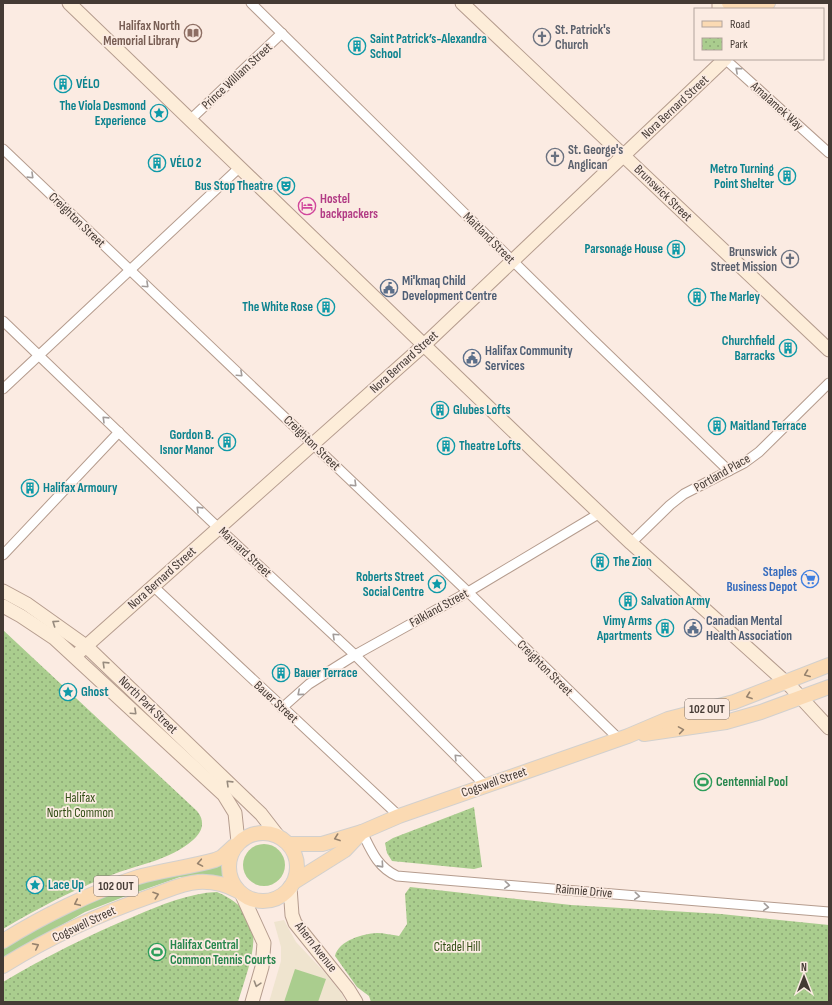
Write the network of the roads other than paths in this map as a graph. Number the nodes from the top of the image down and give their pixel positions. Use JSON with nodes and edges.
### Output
{"nodes":[{"id":1,"x":69,"y":3,"type":"edge"},
{"id":2,"x":251,"y":3,"type":"edge"},
{"id":3,"x":462,"y":3,"type":"edge"},
{"id":4,"x":729,"y":3,"type":"edge"},
{"id":5,"x":764,"y":6,"type":"edge"},
{"id":6,"x":282,"y":33,"type":"junction"},
{"id":7,"x":724,"y":60,"type":"edge"},
{"id":8,"x":726,"y":60,"type":"edge"},
{"id":9,"x":191,"y":119,"type":"junction"},
{"id":10,"x":3,"y":149,"type":"edge"},
{"id":11,"x":829,"y":153,"type":"edge"},
{"id":12,"x":624,"y":155,"type":"junction"},
{"id":13,"x":240,"y":168,"type":"junction"},
{"id":14,"x":512,"y":261,"type":"junction"},
{"id":15,"x":130,"y":270,"type":"junction"},
{"id":16,"x":3,"y":321,"type":"edge"},
{"id":17,"x":424,"y":345,"type":"junction"},
{"id":18,"x":829,"y":350,"type":"edge"},
{"id":19,"x":40,"y":356,"type":"junction"},
{"id":20,"x":829,"y":383,"type":"edge"},
{"id":21,"x":3,"y":390,"type":"edge"},
{"id":22,"x":119,"y":432,"type":"junction"},
{"id":23,"x":313,"y":445,"type":"junction"},
{"id":24,"x":729,"y":471,"type":"junction"},
{"id":25,"x":600,"y":513,"type":"junction"},
{"id":26,"x":218,"y":528,"type":"junction"},
{"id":27,"x":631,"y":543,"type":"junction"},
{"id":28,"x":3,"y":555,"type":"edge"},
{"id":29,"x":153,"y":586,"type":"junction"},
{"id":30,"x":3,"y":591,"type":"edge"},
{"id":31,"x":468,"y":592,"type":"junction"},
{"id":32,"x":3,"y":606,"type":"edge"},
{"id":33,"x":86,"y":646,"type":"junction"},
{"id":34,"x":355,"y":655,"type":"junction"},
{"id":35,"x":75,"y":656,"type":"junction"},
{"id":36,"x":829,"y":665,"type":"edge"},
{"id":37,"x":786,"y":682,"type":"junction"},
{"id":38,"x":829,"y":687,"type":"edge"},
{"id":39,"x":801,"y":698,"type":"junction"},
{"id":40,"x":282,"y":708,"type":"junction"},
{"id":41,"x":829,"y":728,"type":"edge"},
{"id":42,"x":623,"y":738,"type":"junction"},
{"id":43,"x":485,"y":785,"type":"junction"},
{"id":44,"x":399,"y":816,"type":"junction"},
{"id":45,"x":362,"y":832,"type":"junction"},
{"id":46,"x":284,"y":840,"type":"junction"},
{"id":47,"x":236,"y":844,"type":"junction"},
{"id":48,"x":292,"y":885,"type":"junction"},
{"id":49,"x":240,"y":893,"type":"junction"},
{"id":50,"x":829,"y":912,"type":"edge"},
{"id":51,"x":3,"y":941,"type":"edge"},
{"id":52,"x":3,"y":966,"type":"edge"},
{"id":53,"x":252,"y":1002,"type":"edge"},
{"id":54,"x":356,"y":1002,"type":"edge"}],
"edges":[{"from":1,"to":9,"type":"main road"},
{"from":2,"to":6,"type":"street","name":"Maitland Street"},
{"from":3,"to":12,"type":"main road","name":"Brunswick Street"},
{"from":4,"to":5,"type":"main road"},
{"from":6,"to":9,"type":"street","name":"Prince William Street"},
{"from":6,"to":14,"type":"street","name":"Maitland Street"},
{"from":7,"to":12,"type":"main road","name":"Nora Bernard Street"},
{"from":11,"to":8,"type":"street","name":"Amalamek Way","one_way":true},
{"from":9,"to":13,"type":"main road"},
{"from":10,"to":15,"type":"street","name":"Creighton Street","one_way":true},
{"from":12,"to":14,"type":"main road","name":"Nora Bernard Street"},
{"from":12,"to":18,"type":"main road","name":"Brunswick Street"},
{"from":13,"to":15,"type":"street"},
{"from":13,"to":17,"type":"main road"},
{"from":14,"to":17,"type":"main road","name":"Nora Bernard Street"},
{"from":14,"to":24,"type":"street","name":"Maitland Street"},
{"from":15,"to":19,"type":"street"},
{"from":15,"to":23,"type":"street","name":"Creighton Street","one_way":true},
{"from":16,"to":19,"type":"street","name":"Maynard Street"},
{"from":17,"to":23,"type":"main road","name":"Nora Bernard Street"},
{"from":17,"to":25,"type":"main road"},
{"from":19,"to":21,"type":"street"},
{"from":22,"to":19,"type":"street","name":"Maynard Street","one_way":true},
{"from":20,"to":24,"type":"street","name":"Portland Place"},
{"from":26,"to":22,"type":"street","name":"Maynard Street","one_way":true},
{"from":22,"to":28,"type":"street"},
{"from":23,"to":26,"type":"main road","name":"Nora Bernard Street"},
{"from":23,"to":31,"type":"street","name":"Creighton Street","one_way":true},
{"from":24,"to":27,"type":"street","name":"Portland Place"},
{"from":25,"to":27,"type":"main road"},
{"from":25,"to":31,"type":"street","name":"Falkland Street"},
{"from":26,"to":29,"type":"main road","name":"Nora Bernard Street"},
{"from":34,"to":26,"type":"street","name":"Maynard Street","one_way":true},
{"from":27,"to":37,"type":"main road"},
{"from":29,"to":33,"type":"main road","name":"Nora Bernard Street"},
{"from":29,"to":40,"type":"street","name":"Bauer Street"},
{"from":33,"to":30,"type":"main road","name":"North Park Street","one_way":true},
{"from":31,"to":34,"type":"street","name":"Falkland Street"},
{"from":31,"to":42,"type":"street","name":"Creighton Street"},
{"from":32,"to":35,"type":"main road","name":"North Park Street"},
{"from":33,"to":35,"type":"main road","name":"Nora Bernard Street"},
{"from":46,"to":33,"type":"main road","name":"North Park Street","one_way":true},
{"from":34,"to":40,"type":"street","name":"Falkland Street","one_way":true},
{"from":43,"to":34,"type":"street","name":"Maynard Street","one_way":true},
{"from":35,"to":47,"type":"main road","name":"North Park Street","one_way":true},
{"from":36,"to":37,"type":"main road","name":"Cogswell Street","number":"102 OUT","one_way":true},
{"from":37,"to":39,"type":"main road"},
{"from":37,"to":42,"type":"main road","name":"Cogswell Street","number":"102 OUT","one_way":true},
{"from":38,"to":39,"type":"main road","name":"Cogswell Street"},
{"from":39,"to":41,"type":"main road"},
{"from":42,"to":39,"type":"main road","name":"Cogswell Street","one_way":true},
{"from":40,"to":44,"type":"street","name":"Bauer Street"},
{"from":42,"to":43,"type":"main road","name":"Cogswell Street","number":"102 OUT"},
{"from":43,"to":44,"type":"main road","name":"Cogswell Street","number":"102 OUT"},
{"from":44,"to":45,"type":"main road","name":"Cogswell Street","number":"102 OUT"},
{"from":45,"to":46,"type":"main road","name":"Cogswell Street","number":"102 OUT","one_way":true},
{"from":45,"to":48,"type":"main road","name":"Cogswell Street"},
{"from":45,"to":50,"type":"street","name":"Rainnie Drive","one_way":true},
{"from":46,"to":47,"type":"main road","number":"102 OUT"},
{"from":46,"to":48,"type":"main road"},
{"from":47,"to":49,"type":"main road"},
{"from":47,"to":51,"type":"main road","name":"Cogswell Street","number":"102 OUT","one_way":true},
{"from":48,"to":49,"type":"main road"},
{"from":48,"to":54,"type":"main road","name":"Ahern Avenue"},
{"from":52,"to":49,"type":"main road","name":"Cogswell Street","one_way":true},
{"from":49,"to":53,"type":"main road","one_way":true}]}
